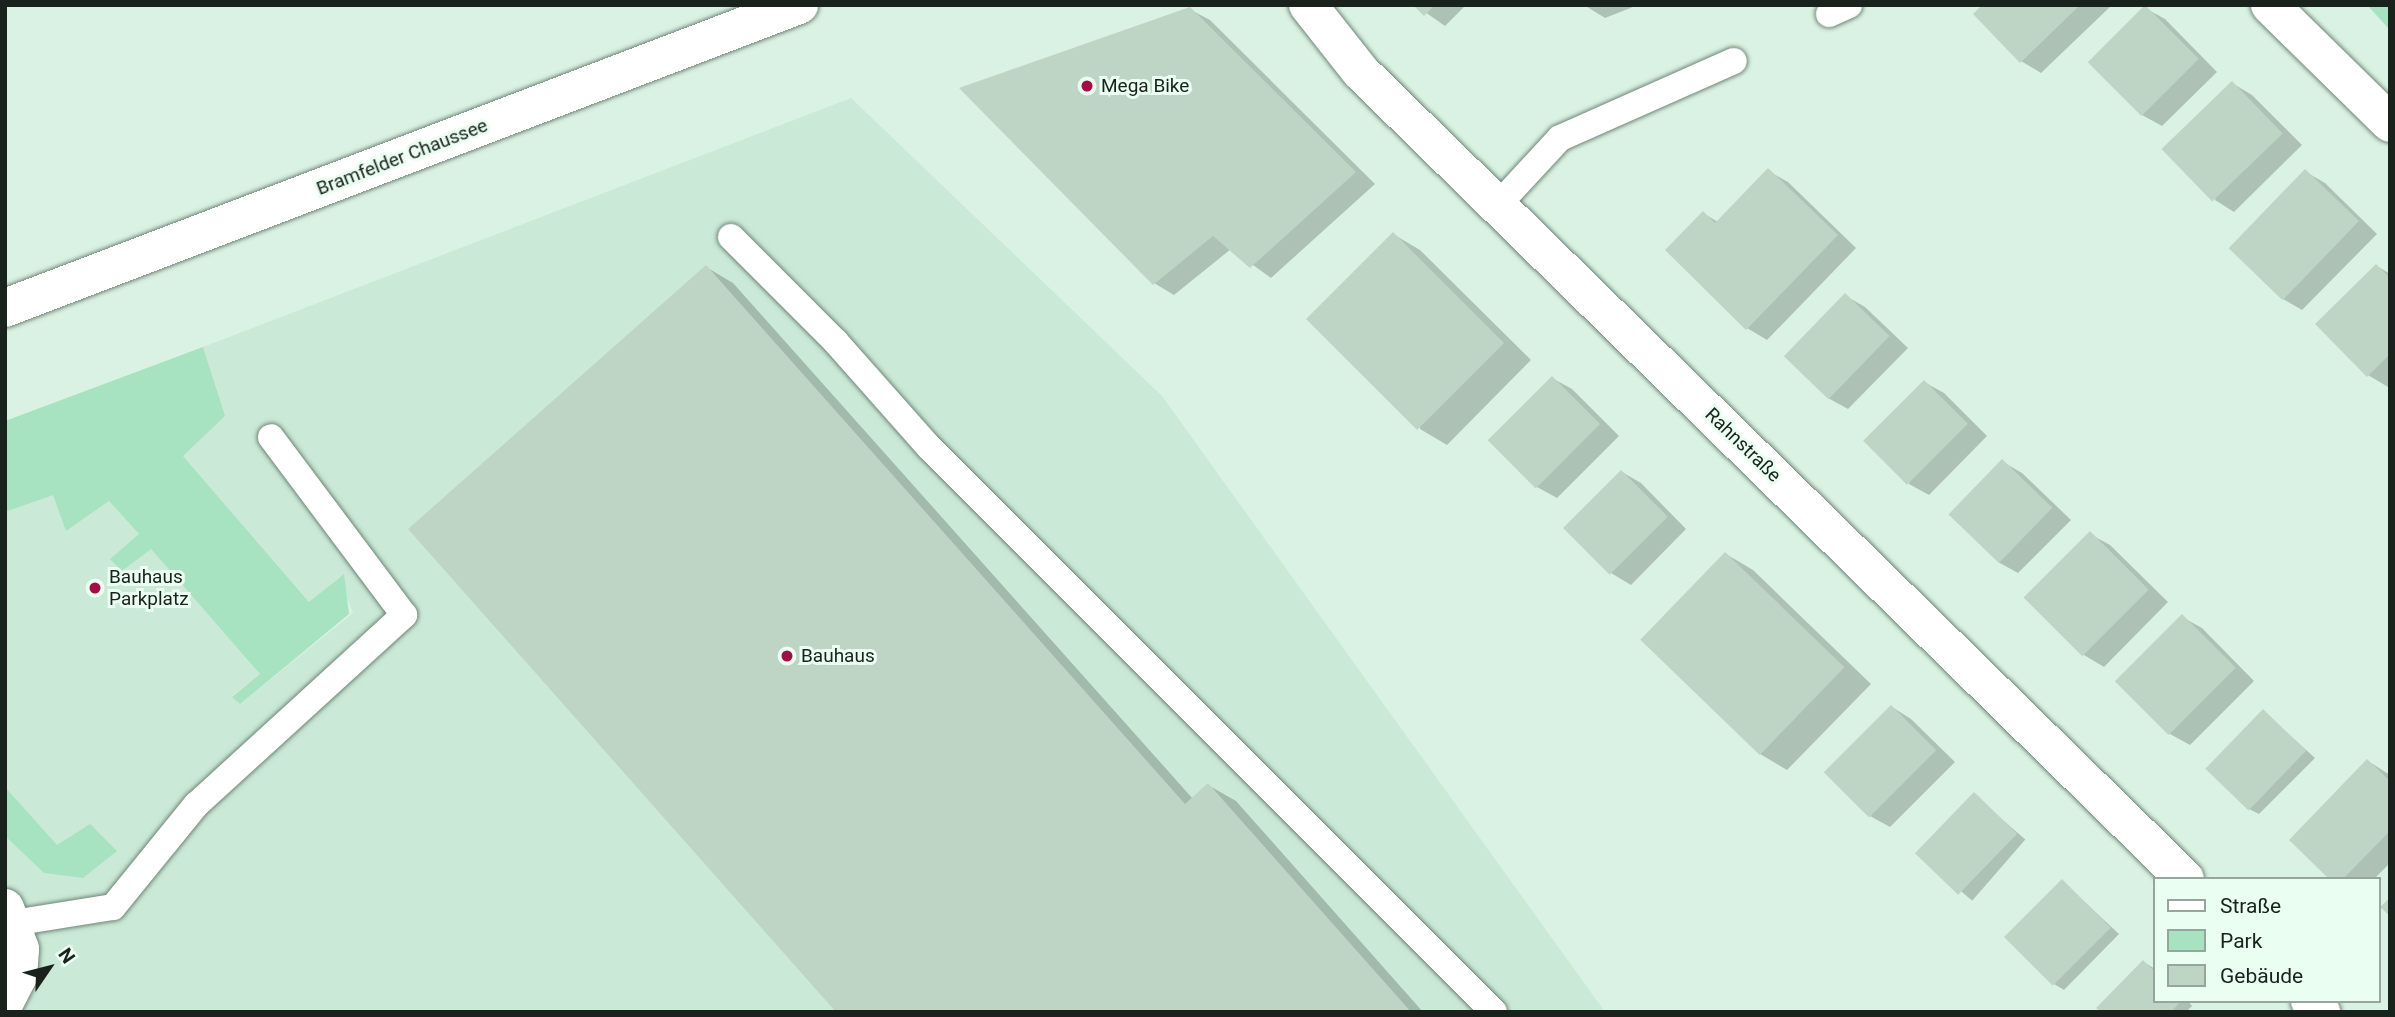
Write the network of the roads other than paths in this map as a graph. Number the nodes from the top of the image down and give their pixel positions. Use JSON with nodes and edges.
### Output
{"nodes":[{"id":1,"x":799,"y":5,"type":"edge"},
{"id":2,"x":1308,"y":5,"type":"edge"},
{"id":3,"x":2270,"y":5,"type":"edge"},
{"id":4,"x":1734,"y":61,"type":"dead end"},
{"id":5,"x":2390,"y":123,"type":"edge"},
{"id":6,"x":1498,"y":205,"type":"junction"},
{"id":7,"x":731,"y":237,"type":"dead end"},
{"id":8,"x":5,"y":308,"type":"edge"},
{"id":9,"x":271,"y":437,"type":"dead end"},
{"id":10,"x":2183,"y":877,"type":"edge"},
{"id":11,"x":9,"y":916,"type":"edge"},
{"id":12,"x":5,"y":1003,"type":"edge"},
{"id":13,"x":1494,"y":1012,"type":"edge"}],
"edges":[{"from":1,"to":8,"type":"street","name":"Bramfelder Chaussee"},
{"from":2,"to":6,"type":"street","name":"Rahnstraße"},
{"from":3,"to":5,"type":"street"},
{"from":4,"to":6,"type":"lane"},
{"from":6,"to":10,"type":"street","name":"Rahnstraße"},
{"from":7,"to":13,"type":"lane"},
{"from":9,"to":11,"type":"lane"},
{"from":11,"to":12,"type":"street"}]}
